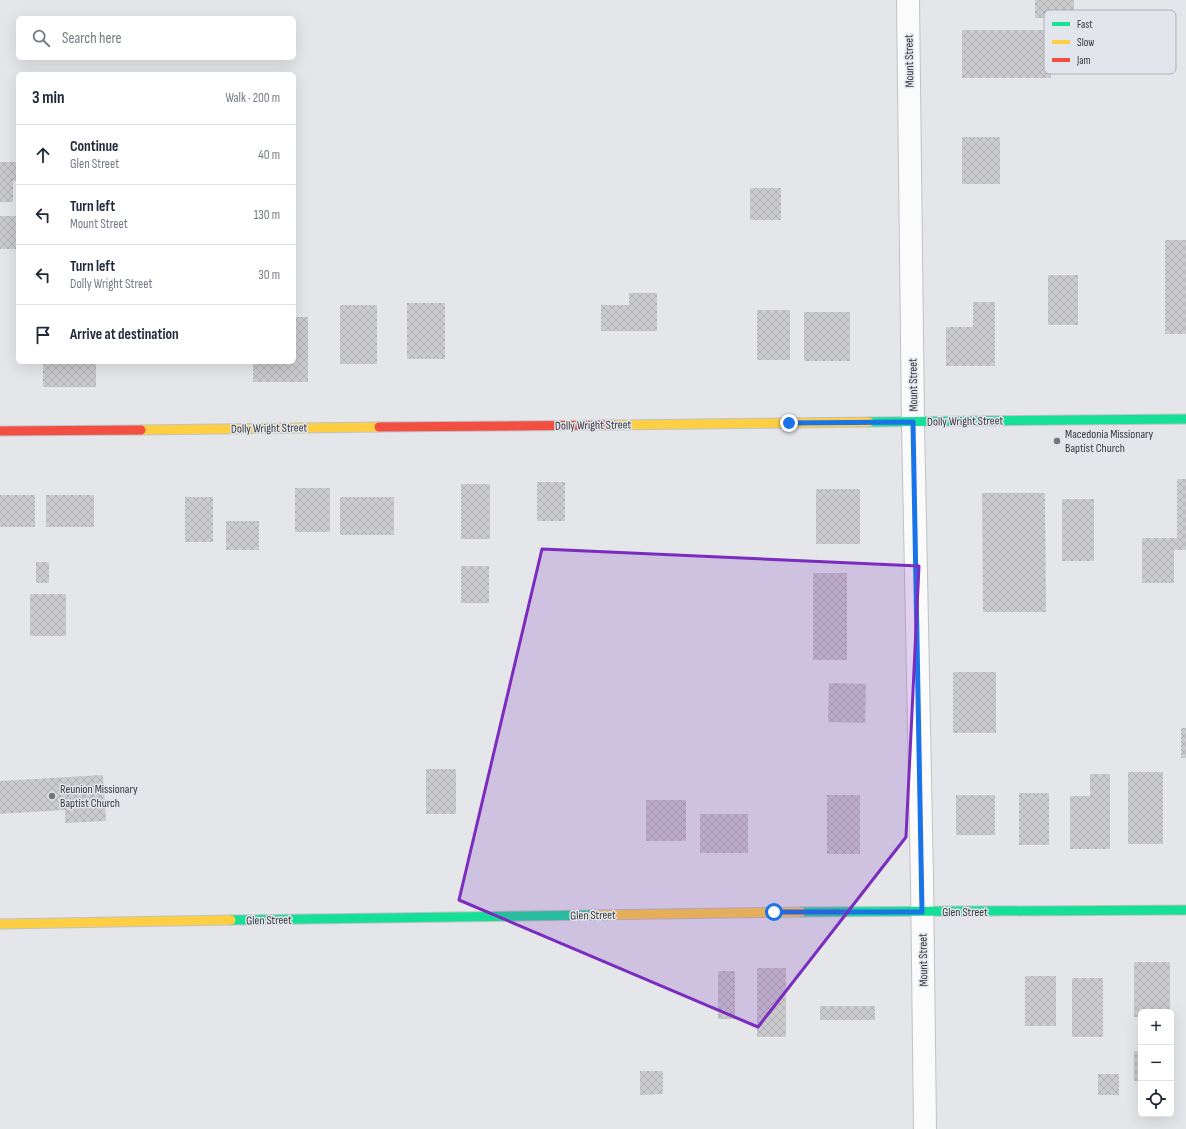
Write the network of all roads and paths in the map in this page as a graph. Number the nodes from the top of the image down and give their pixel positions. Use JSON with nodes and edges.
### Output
{"nodes":[{"id":1,"x":908,"y":0,"type":"edge"},
{"id":2,"x":1186,"y":419,"type":"edge"},
{"id":3,"x":913,"y":422,"type":"junction"},
{"id":4,"x":0,"y":430,"type":"edge"},
{"id":5,"x":1186,"y":910,"type":"edge"},
{"id":6,"x":922,"y":912,"type":"junction"},
{"id":7,"x":0,"y":924,"type":"edge"},
{"id":8,"x":925,"y":1129,"type":"edge"}],
"edges":[{"from":1,"to":3,"type":"street","name":"Mount Street"},
{"from":2,"to":3,"type":"street","name":"Dolly Wright Street"},
{"from":3,"to":4,"type":"street","name":"Dolly Wright Street"},
{"from":3,"to":6,"type":"street","name":"Mount Street"},
{"from":5,"to":6,"type":"street","name":"Glen Street"},
{"from":6,"to":7,"type":"street","name":"Glen Street"},
{"from":6,"to":8,"type":"street","name":"Mount Street"}]}
